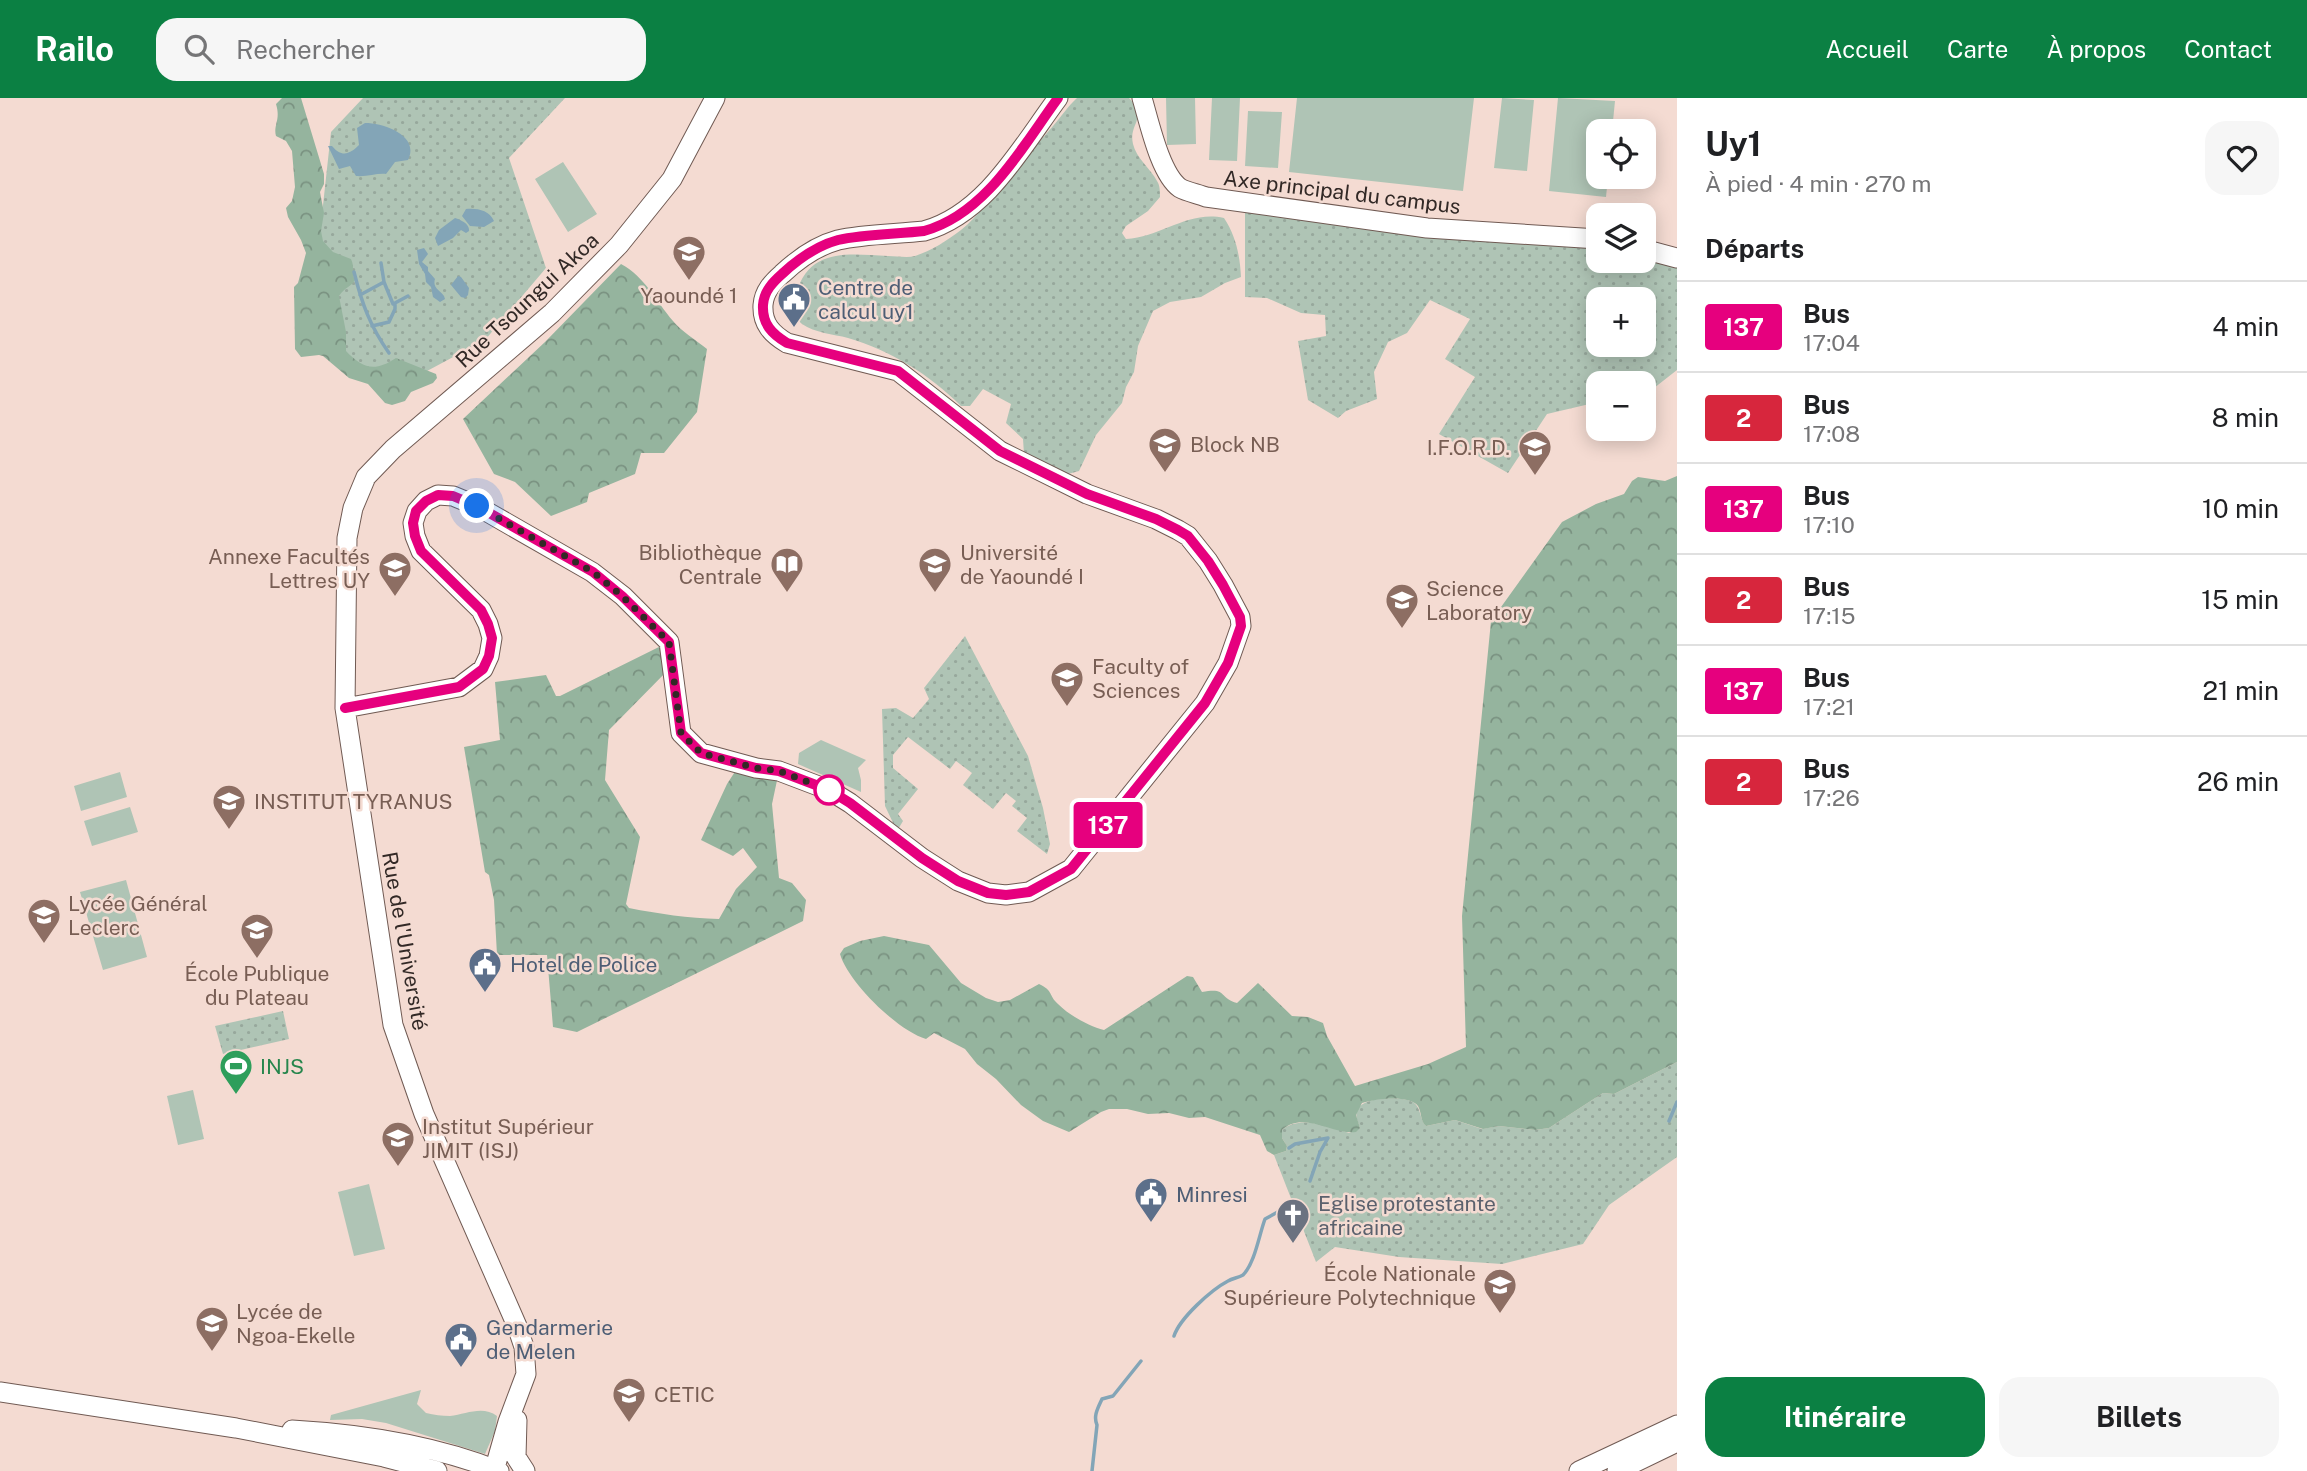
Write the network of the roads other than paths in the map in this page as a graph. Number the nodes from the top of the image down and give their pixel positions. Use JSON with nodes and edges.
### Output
{"nodes":[{"id":1,"x":715,"y":98,"type":"edge"},
{"id":2,"x":1058,"y":98,"type":"edge"},
{"id":3,"x":1142,"y":98,"type":"edge"},
{"id":4,"x":1586,"y":238,"type":"edge"},
{"id":5,"x":1656,"y":252,"type":"edge"},
{"id":6,"x":1677,"y":258,"type":"edge"},
{"id":7,"x":366,"y":477,"type":"joint"},
{"id":8,"x":345,"y":708,"type":"junction"},
{"id":9,"x":520,"y":1391,"type":"junction"},
{"id":10,"x":0,"y":1392,"type":"edge"},
{"id":11,"x":1677,"y":1425,"type":"edge"},
{"id":12,"x":236,"y":1428,"type":"junction"},
{"id":13,"x":1677,"y":1442,"type":"edge"},
{"id":14,"x":496,"y":1470,"type":"edge"},
{"id":15,"x":437,"y":1471,"type":"edge"},
{"id":16,"x":525,"y":1471,"type":"edge"},
{"id":17,"x":1579,"y":1471,"type":"edge"},
{"id":18,"x":1617,"y":1471,"type":"edge"}],
"edges":[{"from":1,"to":7,"type":"street","name":"Rue Tsoungui Akoa"},
{"from":2,"to":8,"type":"street"},
{"from":3,"to":4,"type":"street","name":"Axe principal du campus"},
{"from":5,"to":6,"type":"street"},
{"from":7,"to":8,"type":"street","name":"Rue de l'Université"},
{"from":8,"to":9,"type":"street","name":"Rue de l'Université"},
{"from":9,"to":14,"type":"street","name":"Rue de l'Université"},
{"from":9,"to":16,"type":"street","name":"Rue de l'Université"},
{"from":10,"to":12,"type":"street"},
{"from":11,"to":17,"type":"street"},
{"from":12,"to":14,"type":"street"},
{"from":12,"to":15,"type":"street"},
{"from":13,"to":18,"type":"street"}]}
